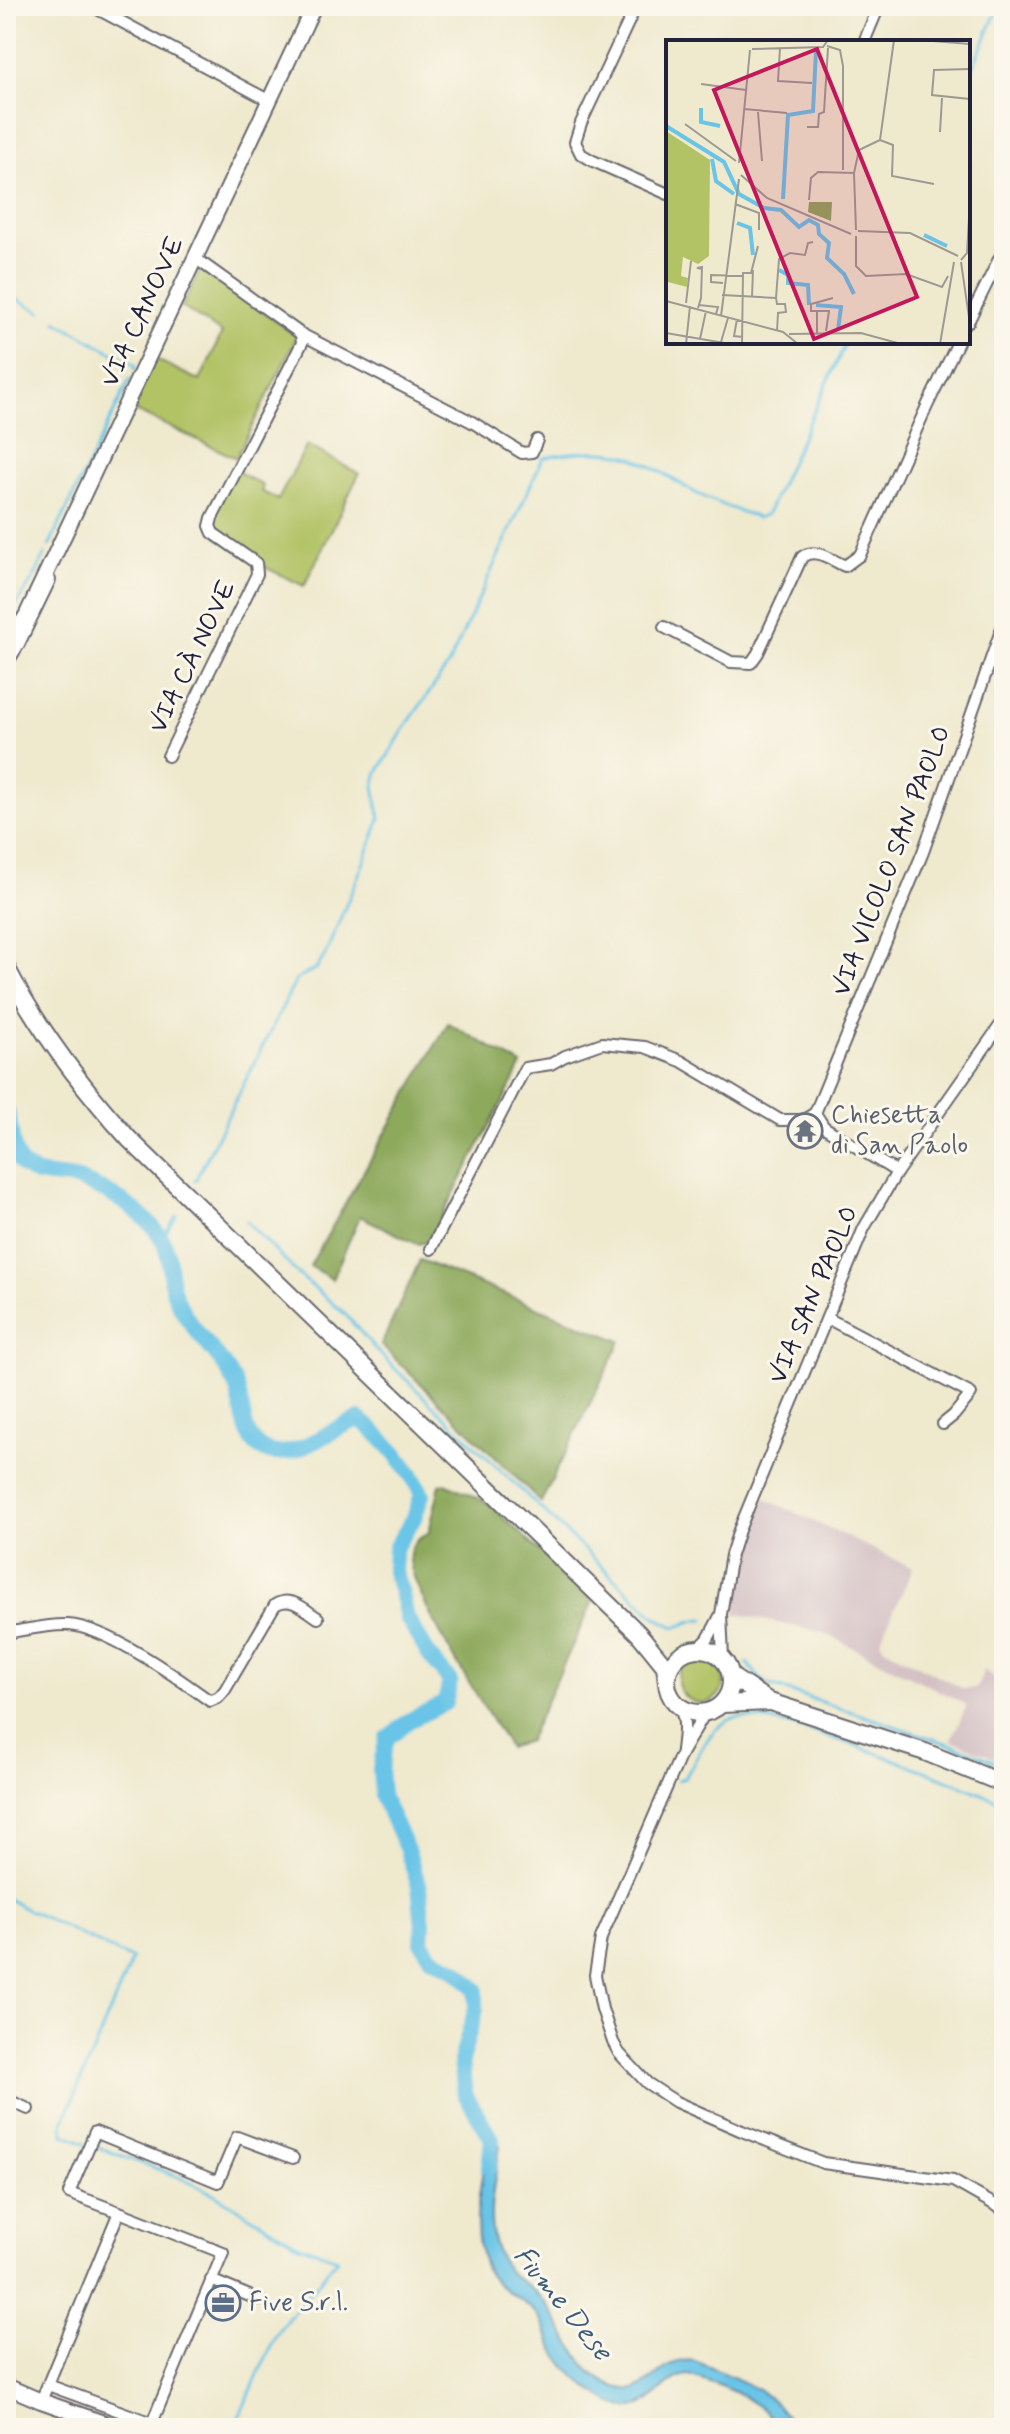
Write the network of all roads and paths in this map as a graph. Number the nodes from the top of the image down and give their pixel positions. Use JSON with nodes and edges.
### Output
{"nodes":[{"id":1,"x":92,"y":6,"type":"edge"},
{"id":2,"x":314,"y":6,"type":"edge"},
{"id":3,"x":636,"y":6,"type":"edge"},
{"id":4,"x":879,"y":6,"type":"edge"},
{"id":5,"x":865,"y":40,"type":"edge"},
{"id":6,"x":270,"y":101,"type":"junction"},
{"id":7,"x":666,"y":193,"type":"edge"},
{"id":8,"x":1004,"y":249,"type":"edge"},
{"id":9,"x":195,"y":258,"type":"junction"},
{"id":10,"x":970,"y":318,"type":"edge"},
{"id":11,"x":301,"y":334,"type":"junction"},
{"id":12,"x":957,"y":344,"type":"edge"},
{"id":13,"x":537,"y":440,"type":"dead end"},
{"id":14,"x":50,"y":580,"type":"dead end"},
{"id":15,"x":1004,"y":622,"type":"edge"},
{"id":16,"x":664,"y":627,"type":"dead end"},
{"id":17,"x":8,"y":642,"type":"edge"},
{"id":18,"x":6,"y":665,"type":"edge"},
{"id":19,"x":168,"y":756,"type":"dead end"},
{"id":20,"x":6,"y":967,"type":"edge"},
{"id":21,"x":1004,"y":1020,"type":"edge"},
{"id":22,"x":815,"y":1113,"type":"junction"},
{"id":23,"x":897,"y":1172,"type":"junction"},
{"id":24,"x":431,"y":1249,"type":"dead end"},
{"id":25,"x":827,"y":1318,"type":"junction"},
{"id":26,"x":943,"y":1424,"type":"dead end"},
{"id":27,"x":721,"y":1614,"type":"junction"},
{"id":28,"x":318,"y":1618,"type":"dead end"},
{"id":29,"x":6,"y":1633,"type":"edge"},
{"id":30,"x":639,"y":1634,"type":"junction"},
{"id":31,"x":692,"y":1650,"type":"junction"},
{"id":32,"x":723,"y":1658,"type":"junction"},
{"id":33,"x":732,"y":1677,"type":"junction"},
{"id":34,"x":667,"y":1682,"type":"junction"},
{"id":35,"x":770,"y":1702,"type":"junction"},
{"id":36,"x":722,"y":1704,"type":"junction"},
{"id":37,"x":678,"y":1705,"type":"junction"},
{"id":38,"x":705,"y":1713,"type":"junction"},
{"id":39,"x":682,"y":1752,"type":"junction"},
{"id":40,"x":1004,"y":1784,"type":"edge"},
{"id":41,"x":6,"y":2099,"type":"edge"},
{"id":42,"x":28,"y":2109,"type":"dead end"},
{"id":43,"x":293,"y":2158,"type":"dead end"},
{"id":44,"x":1000,"y":2207,"type":"edge"},
{"id":45,"x":119,"y":2212,"type":"junction"},
{"id":46,"x":211,"y":2280,"type":"junction"},
{"id":47,"x":259,"y":2300,"type":"dead end"},
{"id":48,"x":48,"y":2385,"type":"junction"},
{"id":49,"x":6,"y":2387,"type":"edge"},
{"id":50,"x":41,"y":2401,"type":"junction"},
{"id":51,"x":91,"y":2424,"type":"edge"},
{"id":52,"x":118,"y":2428,"type":"edge"}],
"edges":[{"from":1,"to":6,"type":"street"},
{"from":2,"to":6,"type":"street","name":"VIA CANOVE"},
{"from":3,"to":7,"type":"street"},
{"from":4,"to":5,"type":"street"},
{"from":6,"to":9,"type":"street","name":"VIA CANOVE"},
{"from":8,"to":10,"type":"street"},
{"from":9,"to":11,"type":"street"},
{"from":9,"to":17,"type":"street","name":"VIA CANOVE"},
{"from":11,"to":13,"type":"street"},
{"from":11,"to":19,"type":"street","name":"VIA CÀ NOVE"},
{"from":12,"to":16,"type":"street"},
{"from":14,"to":18,"type":"street"},
{"from":15,"to":22,"type":"street","name":"VIA VICOLO SAN PAOLO"},
{"from":20,"to":30,"type":"main road"},
{"from":21,"to":23,"type":"street","name":"VIA SAN PAOLO"},
{"from":22,"to":23,"type":"street"},
{"from":22,"to":24,"type":"street"},
{"from":23,"to":25,"type":"street","name":"VIA SAN PAOLO"},
{"from":25,"to":26,"type":"street"},
{"from":25,"to":27,"type":"street","name":"VIA SAN PAOLO"},
{"from":27,"to":31,"type":"street","name":"VIA SAN PAOLO"},
{"from":27,"to":32,"type":"street","name":"VIA SAN PAOLO"},
{"from":28,"to":29,"type":"street"},
{"from":30,"to":31,"type":"main road"},
{"from":30,"to":34,"type":"main road"},
{"from":31,"to":32,"type":"main road"},
{"from":31,"to":34,"type":"main road"},
{"from":32,"to":33,"type":"main road"},
{"from":33,"to":35,"type":"main road"},
{"from":33,"to":36,"type":"main road"},
{"from":34,"to":37,"type":"main road"},
{"from":35,"to":36,"type":"main road"},
{"from":35,"to":40,"type":"main road"},
{"from":36,"to":38,"type":"main road"},
{"from":37,"to":38,"type":"main road"},
{"from":37,"to":39,"type":"street"},
{"from":38,"to":39,"type":"street"},
{"from":39,"to":44,"type":"street"},
{"from":41,"to":42,"type":"street"},
{"from":43,"to":45,"type":"street"},
{"from":45,"to":46,"type":"street"},
{"from":45,"to":48,"type":"street"},
{"from":46,"to":47,"type":"street"},
{"from":46,"to":48,"type":"street"},
{"from":48,"to":50,"type":"street"},
{"from":49,"to":50,"type":"street"},
{"from":50,"to":51,"type":"street"},
{"from":51,"to":52,"type":"street"}]}
